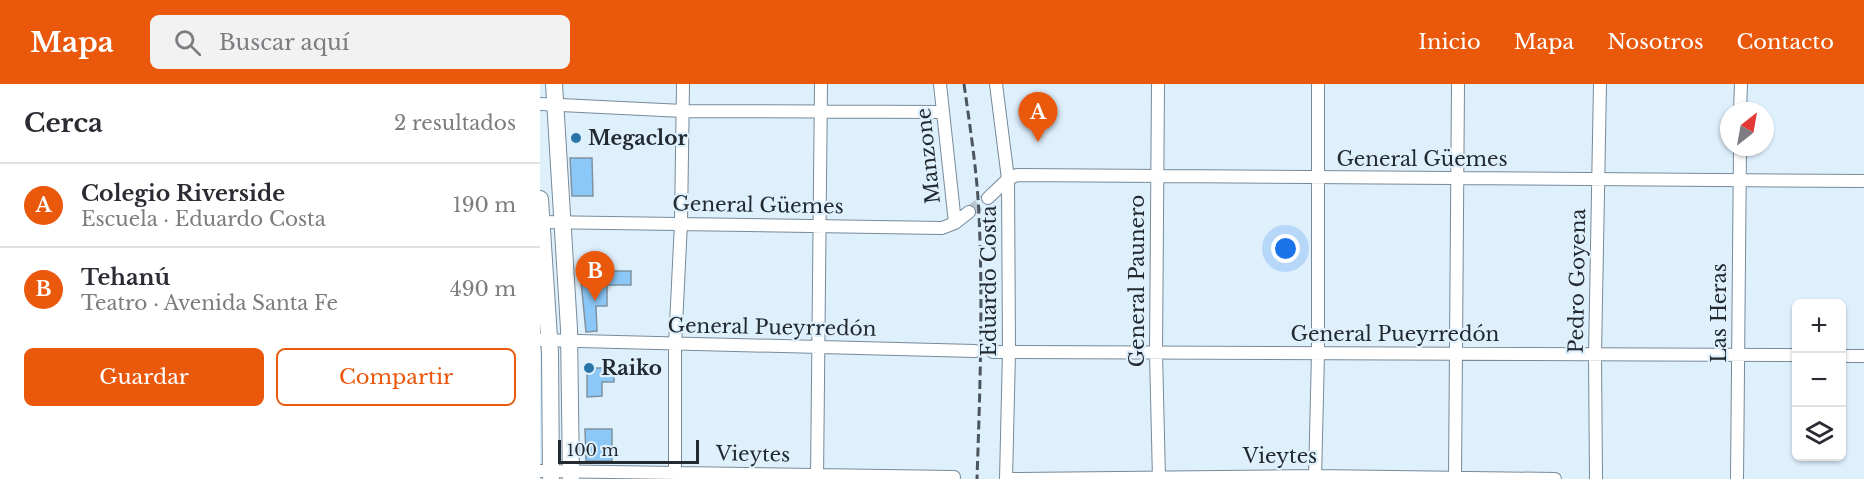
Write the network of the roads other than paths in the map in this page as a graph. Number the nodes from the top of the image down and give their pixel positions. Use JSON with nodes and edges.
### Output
{"nodes":[{"id":1,"x":554,"y":84,"type":"edge"},
{"id":2,"x":683,"y":84,"type":"edge"},
{"id":3,"x":821,"y":84,"type":"edge"},
{"id":4,"x":940,"y":84,"type":"edge"},
{"id":5,"x":996,"y":84,"type":"edge"},
{"id":6,"x":1158,"y":84,"type":"edge"},
{"id":7,"x":1318,"y":84,"type":"edge"},
{"id":8,"x":1458,"y":84,"type":"edge"},
{"id":9,"x":1600,"y":84,"type":"edge"},
{"id":10,"x":1741,"y":84,"type":"edge"},
{"id":11,"x":1740,"y":102,"type":"edge"},
{"id":12,"x":547,"y":105,"type":"edge"},
{"id":13,"x":683,"y":111,"type":"junction"},
{"id":14,"x":820,"y":112,"type":"junction"},
{"id":15,"x":943,"y":112,"type":"junction"},
{"id":16,"x":1740,"y":156,"type":"edge"},
{"id":17,"x":1158,"y":176,"type":"junction"},
{"id":18,"x":1317,"y":177,"type":"junction"},
{"id":19,"x":1458,"y":178,"type":"junction"},
{"id":20,"x":1008,"y":179,"type":"junction"},
{"id":21,"x":1598,"y":179,"type":"junction"},
{"id":22,"x":1739,"y":181,"type":"junction"},
{"id":23,"x":1864,"y":181,"type":"edge"},
{"id":24,"x":988,"y":198,"type":"tunnel mouth"},
{"id":25,"x":540,"y":199,"type":"edge"},
{"id":26,"x":969,"y":212,"type":"tunnel mouth"},
{"id":27,"x":541,"y":222,"type":"edge"},
{"id":28,"x":562,"y":223,"type":"junction"},
{"id":29,"x":681,"y":223,"type":"junction"},
{"id":30,"x":955,"y":223,"type":"junction"},
{"id":31,"x":819,"y":225,"type":"junction"},
{"id":32,"x":545,"y":340,"type":"edge"},
{"id":33,"x":569,"y":341,"type":"junction"},
{"id":34,"x":675,"y":345,"type":"junction"},
{"id":35,"x":818,"y":348,"type":"junction"},
{"id":36,"x":975,"y":351,"type":"dead end"},
{"id":37,"x":993,"y":352,"type":"dead end"},
{"id":38,"x":1009,"y":352,"type":"junction"},
{"id":39,"x":1156,"y":353,"type":"junction"},
{"id":40,"x":1318,"y":353,"type":"junction"},
{"id":41,"x":1456,"y":354,"type":"junction"},
{"id":42,"x":1595,"y":355,"type":"junction"},
{"id":43,"x":1739,"y":355,"type":"junction"},
{"id":44,"x":1792,"y":356,"type":"edge"},
{"id":45,"x":1846,"y":356,"type":"edge"},
{"id":46,"x":1864,"y":356,"type":"edge"},
{"id":47,"x":547,"y":474,"type":"edge"},
{"id":48,"x":571,"y":475,"type":"edge"},
{"id":49,"x":675,"y":476,"type":"edge"},
{"id":50,"x":817,"y":477,"type":"edge"},
{"id":51,"x":954,"y":477,"type":"dead end"},
{"id":52,"x":1158,"y":477,"type":"edge"},
{"id":53,"x":1315,"y":477,"type":"edge"},
{"id":54,"x":1455,"y":478,"type":"edge"},
{"id":55,"x":1006,"y":479,"type":"edge"},
{"id":56,"x":1555,"y":479,"type":"edge"},
{"id":57,"x":1596,"y":479,"type":"edge"},
{"id":58,"x":1737,"y":479,"type":"edge"}],
"edges":[{"from":1,"to":12,"type":"main road"},
{"from":2,"to":13,"type":"street"},
{"from":3,"to":14,"type":"street"},
{"from":4,"to":15,"type":"street","name":"Manzone"},
{"from":5,"to":20,"type":"street","name":"Eduardo Costa"},
{"from":6,"to":17,"type":"street","name":"General Paunero"},
{"from":7,"to":18,"type":"street"},
{"from":8,"to":19,"type":"street"},
{"from":9,"to":21,"type":"street","name":"Pedro Goyena"},
{"from":10,"to":11,"type":"street"},
{"from":12,"to":13,"type":"street"},
{"from":12,"to":28,"type":"main road"},
{"from":13,"to":14,"type":"street"},
{"from":13,"to":29,"type":"street"},
{"from":14,"to":15,"type":"street"},
{"from":14,"to":31,"type":"street"},
{"from":15,"to":30,"type":"street","name":"Manzone"},
{"from":16,"to":22,"type":"street","name":"Las Heras"},
{"from":17,"to":18,"type":"street","name":"General Güemes"},
{"from":17,"to":20,"type":"street","name":"General Güemes"},
{"from":17,"to":39,"type":"street","name":"General Paunero"},
{"from":18,"to":19,"type":"street","name":"General Güemes"},
{"from":18,"to":40,"type":"street"},
{"from":19,"to":21,"type":"street","name":"General Güemes"},
{"from":19,"to":41,"type":"street"},
{"from":20,"to":24,"type":"street"},
{"from":20,"to":38,"type":"street","name":"Eduardo Costa"},
{"from":21,"to":22,"type":"street","name":"General Güemes"},
{"from":21,"to":42,"type":"street","name":"Pedro Goyena"},
{"from":22,"to":23,"type":"street","name":"General Güemes"},
{"from":22,"to":43,"type":"street","name":"Las Heras"},
{"from":25,"to":27,"type":"main road"},
{"from":26,"to":30,"type":"street","name":"General Güemes"},
{"from":27,"to":28,"type":"street","name":"General Güemes"},
{"from":27,"to":32,"type":"main road"},
{"from":28,"to":29,"type":"street","name":"General Güemes"},
{"from":28,"to":33,"type":"main road"},
{"from":29,"to":31,"type":"street","name":"General Güemes"},
{"from":29,"to":34,"type":"street"},
{"from":30,"to":31,"type":"street","name":"General Güemes"},
{"from":31,"to":35,"type":"street"},
{"from":32,"to":33,"type":"street","name":"General Pueyrredón"},
{"from":32,"to":47,"type":"main road"},
{"from":33,"to":34,"type":"street","name":"General Pueyrredón"},
{"from":33,"to":48,"type":"main road"},
{"from":34,"to":35,"type":"street","name":"General Pueyrredón"},
{"from":34,"to":49,"type":"street"},
{"from":35,"to":36,"type":"street","name":"General Pueyrredón"},
{"from":35,"to":50,"type":"street"},
{"from":37,"to":38,"type":"street","name":"General Pueyrredón"},
{"from":38,"to":39,"type":"street","name":"General Pueyrredón"},
{"from":38,"to":55,"type":"street","name":"Eduardo Costa"},
{"from":39,"to":40,"type":"street","name":"General Pueyrredón"},
{"from":39,"to":52,"type":"street","name":"General Paunero"},
{"from":40,"to":41,"type":"street","name":"General Pueyrredón"},
{"from":40,"to":53,"type":"street"},
{"from":41,"to":42,"type":"street","name":"General Pueyrredón"},
{"from":41,"to":54,"type":"street"},
{"from":42,"to":43,"type":"street","name":"General Pueyrredón"},
{"from":42,"to":57,"type":"street","name":"Pedro Goyena"},
{"from":43,"to":44,"type":"street","name":"General Pueyrredón"},
{"from":43,"to":58,"type":"street","name":"Las Heras"},
{"from":45,"to":46,"type":"street"},
{"from":47,"to":48,"type":"street","name":"Vieytes"},
{"from":48,"to":49,"type":"street","name":"Vieytes"},
{"from":49,"to":50,"type":"street","name":"Vieytes"},
{"from":50,"to":51,"type":"street","name":"Vieytes"},
{"from":52,"to":53,"type":"street","name":"Vieytes"},
{"from":52,"to":55,"type":"street","name":"Vieytes"},
{"from":53,"to":54,"type":"street","name":"Vieytes"},
{"from":54,"to":56,"type":"street","name":"Vieytes"}]}
